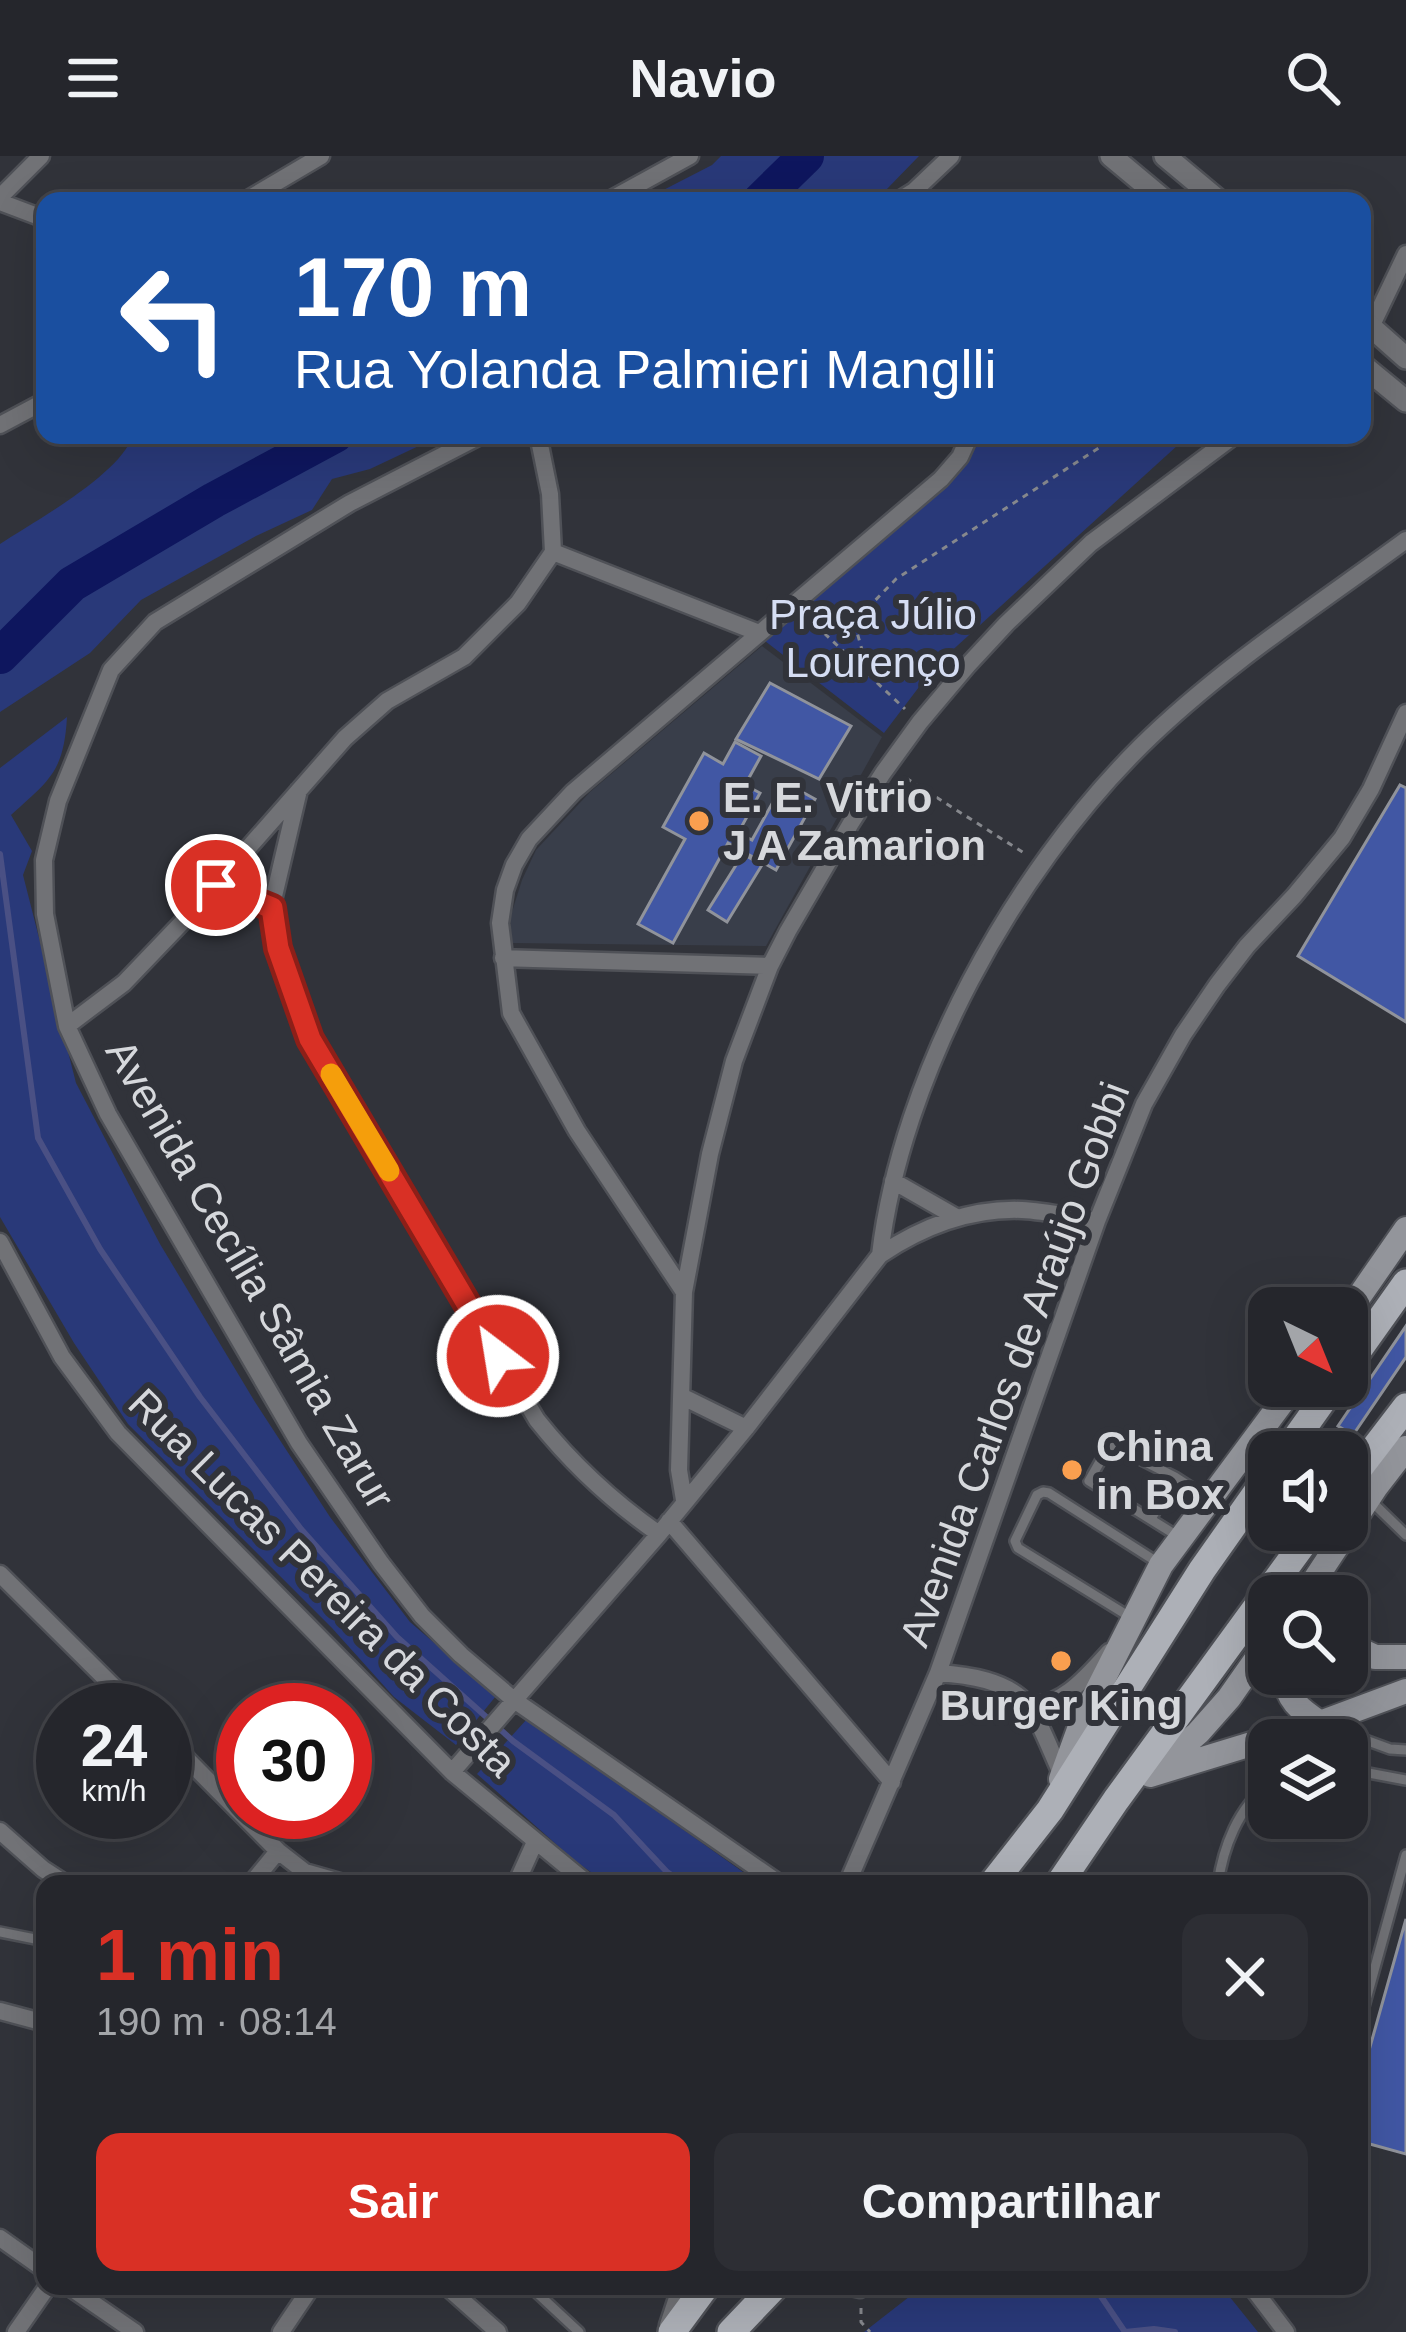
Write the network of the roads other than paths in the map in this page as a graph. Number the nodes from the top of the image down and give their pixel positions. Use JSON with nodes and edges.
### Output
{"nodes":[{"id":1,"x":40,"y":156,"type":"edge"},
{"id":2,"x":321,"y":156,"type":"edge"},
{"id":3,"x":690,"y":156,"type":"edge"},
{"id":4,"x":951,"y":156,"type":"edge"},
{"id":5,"x":1111,"y":156,"type":"edge"},
{"id":6,"x":1165,"y":156,"type":"edge"},
{"id":7,"x":260,"y":192,"type":"edge"},
{"id":8,"x":624,"y":192,"type":"edge"},
{"id":9,"x":914,"y":192,"type":"edge"},
{"id":10,"x":1154,"y":192,"type":"edge"},
{"id":11,"x":1208,"y":192,"type":"edge"},
{"id":12,"x":0,"y":200,"type":"edge"},
{"id":13,"x":36,"y":215,"type":"edge"},
{"id":14,"x":1406,"y":254,"type":"edge"},
{"id":15,"x":1371,"y":317,"type":"edge"},
{"id":16,"x":1371,"y":332,"type":"edge"},
{"id":17,"x":1406,"y":358,"type":"edge"},
{"id":18,"x":1371,"y":372,"type":"edge"},
{"id":19,"x":1406,"y":401,"type":"edge"},
{"id":20,"x":36,"y":406,"type":"edge"},
{"id":21,"x":0,"y":425,"type":"edge"},
{"id":22,"x":464,"y":444,"type":"edge"},
{"id":23,"x":540,"y":444,"type":"edge"},
{"id":24,"x":966,"y":444,"type":"edge"},
{"id":25,"x":1223,"y":444,"type":"edge"},
{"id":26,"x":1406,"y":540,"type":"edge"},
{"id":27,"x":553,"y":552,"type":"junction"},
{"id":28,"x":759,"y":633,"type":"junction"},
{"id":29,"x":1406,"y":713,"type":"edge"},
{"id":30,"x":299,"y":790,"type":"junction"},
{"id":31,"x":216,"y":885,"type":"junction"},
{"id":32,"x":272,"y":908,"type":"junction"},
{"id":33,"x":503,"y":958,"type":"junction"},
{"id":34,"x":770,"y":966,"type":"junction"},
{"id":35,"x":67,"y":1026,"type":"junction"},
{"id":36,"x":893,"y":1181,"type":"junction"},
{"id":37,"x":956,"y":1217,"type":"junction"},
{"id":38,"x":1097,"y":1221,"type":"junction"},
{"id":39,"x":1406,"y":1229,"type":"edge"},
{"id":40,"x":0,"y":1242,"type":"edge"},
{"id":41,"x":880,"y":1256,"type":"junction"},
{"id":42,"x":1406,"y":1283,"type":"edge"},
{"id":43,"x":1366,"y":1287,"type":"edge"},
{"id":44,"x":684,"y":1292,"type":"junction"},
{"id":45,"x":1368,"y":1336,"type":"edge"},
{"id":46,"x":683,"y":1397,"type":"junction"},
{"id":47,"x":1278,"y":1407,"type":"edge"},
{"id":48,"x":1406,"y":1407,"type":"edge"},
{"id":49,"x":746,"y":1428,"type":"junction"},
{"id":50,"x":1406,"y":1448,"type":"edge"},
{"id":51,"x":1368,"y":1474,"type":"edge"},
{"id":52,"x":1175,"y":1478,"type":"junction"},
{"id":53,"x":1368,"y":1482,"type":"edge"},
{"id":54,"x":1208,"y":1499,"type":"junction"},
{"id":55,"x":1368,"y":1500,"type":"edge"},
{"id":56,"x":684,"y":1501,"type":"junction"},
{"id":57,"x":1248,"y":1505,"type":"edge"},
{"id":58,"x":1151,"y":1520,"type":"junction"},
{"id":59,"x":664,"y":1527,"type":"junction"},
{"id":60,"x":1406,"y":1534,"type":"edge"},
{"id":61,"x":1182,"y":1539,"type":"junction"},
{"id":62,"x":1297,"y":1551,"type":"edge"},
{"id":63,"x":1161,"y":1565,"type":"junction"},
{"id":64,"x":0,"y":1574,"type":"edge"},
{"id":65,"x":1129,"y":1627,"type":"junction"},
{"id":66,"x":1368,"y":1653,"type":"edge"},
{"id":67,"x":1406,"y":1658,"type":"edge"},
{"id":68,"x":1248,"y":1671,"type":"edge"},
{"id":69,"x":938,"y":1673,"type":"junction"},
{"id":70,"x":110,"y":1683,"type":"edge"},
{"id":71,"x":1406,"y":1690,"type":"edge"},
{"id":72,"x":1289,"y":1695,"type":"edge"},
{"id":73,"x":1028,"y":1704,"type":"junction"},
{"id":74,"x":509,"y":1706,"type":"junction"},
{"id":75,"x":1314,"y":1719,"type":"edge"},
{"id":76,"x":1330,"y":1719,"type":"edge"},
{"id":77,"x":1368,"y":1741,"type":"edge"},
{"id":78,"x":1248,"y":1745,"type":"edge"},
{"id":79,"x":1406,"y":1750,"type":"edge"},
{"id":80,"x":192,"y":1764,"type":"edge"},
{"id":81,"x":452,"y":1772,"type":"junction"},
{"id":82,"x":1368,"y":1773,"type":"edge"},
{"id":83,"x":1062,"y":1775,"type":"junction"},
{"id":84,"x":1150,"y":1775,"type":"junction"},
{"id":85,"x":1406,"y":1780,"type":"edge"},
{"id":86,"x":892,"y":1782,"type":"junction"},
{"id":87,"x":1116,"y":1800,"type":"junction"},
{"id":88,"x":1248,"y":1807,"type":"edge"},
{"id":89,"x":1050,"y":1810,"type":"junction"},
{"id":90,"x":0,"y":1831,"type":"edge"},
{"id":91,"x":535,"y":1842,"type":"junction"},
{"id":92,"x":278,"y":1851,"type":"junction"},
{"id":93,"x":1406,"y":1855,"type":"edge"},
{"id":94,"x":52,"y":1875,"type":"edge"},
{"id":95,"x":258,"y":1875,"type":"edge"},
{"id":96,"x":316,"y":1875,"type":"edge"},
{"id":97,"x":520,"y":1875,"type":"edge"},
{"id":98,"x":576,"y":1875,"type":"edge"},
{"id":99,"x":766,"y":1875,"type":"edge"},
{"id":100,"x":851,"y":1875,"type":"edge"},
{"id":101,"x":999,"y":1875,"type":"edge"},
{"id":102,"x":1065,"y":1875,"type":"edge"},
{"id":103,"x":1220,"y":1875,"type":"edge"},
{"id":104,"x":0,"y":1933,"type":"edge"},
{"id":105,"x":36,"y":1939,"type":"edge"},
{"id":106,"x":1368,"y":1992,"type":"edge"},
{"id":107,"x":1,"y":2013,"type":"edge"},
{"id":108,"x":36,"y":2021,"type":"edge"},
{"id":109,"x":0,"y":2238,"type":"edge"},
{"id":110,"x":36,"y":2264,"type":"edge"},
{"id":111,"x":42,"y":2295,"type":"edge"},
{"id":112,"x":81,"y":2295,"type":"edge"},
{"id":113,"x":306,"y":2295,"type":"edge"},
{"id":114,"x":456,"y":2295,"type":"edge"},
{"id":115,"x":539,"y":2295,"type":"edge"},
{"id":116,"x":678,"y":2295,"type":"edge"},
{"id":117,"x":699,"y":2295,"type":"edge"},
{"id":118,"x":766,"y":2295,"type":"edge"},
{"id":119,"x":1258,"y":2295,"type":"edge"},
{"id":120,"x":16,"y":2332,"type":"edge"},
{"id":121,"x":135,"y":2332,"type":"edge"},
{"id":122,"x":281,"y":2332,"type":"edge"},
{"id":123,"x":498,"y":2332,"type":"edge"},
{"id":124,"x":580,"y":2332,"type":"edge"},
{"id":125,"x":669,"y":2332,"type":"edge"},
{"id":126,"x":731,"y":2332,"type":"edge"},
{"id":127,"x":1286,"y":2332,"type":"edge"}],
"edges":[{"from":1,"to":12,"type":"street"},
{"from":2,"to":7,"type":"street"},
{"from":3,"to":8,"type":"street"},
{"from":4,"to":9,"type":"street"},
{"from":5,"to":10,"type":"street"},
{"from":6,"to":11,"type":"street"},
{"from":12,"to":13,"type":"street"},
{"from":14,"to":15,"type":"street"},
{"from":16,"to":17,"type":"street"},
{"from":18,"to":19,"type":"street"},
{"from":20,"to":21,"type":"street"},
{"from":22,"to":35,"type":"street","name":"Avenida Cecília Sâmia Zarur"},
{"from":23,"to":27,"type":"street"},
{"from":24,"to":28,"type":"street"},
{"from":25,"to":34,"type":"street"},
{"from":26,"to":36,"type":"street"},
{"from":27,"to":28,"type":"street"},
{"from":27,"to":30,"type":"street"},
{"from":28,"to":33,"type":"street"},
{"from":29,"to":38,"type":"street","name":"Avenida Carlos de Araújo Gobbi"},
{"from":30,"to":31,"type":"street"},
{"from":30,"to":32,"type":"street"},
{"from":31,"to":32,"type":"street"},
{"from":31,"to":35,"type":"street"},
{"from":32,"to":59,"type":"street"},
{"from":33,"to":34,"type":"street"},
{"from":33,"to":44,"type":"street"},
{"from":34,"to":44,"type":"street"},
{"from":35,"to":74,"type":"street","name":"Avenida Cecília Sâmia Zarur"},
{"from":36,"to":37,"type":"street"},
{"from":36,"to":41,"type":"street"},
{"from":37,"to":38,"type":"street"},
{"from":37,"to":41,"type":"street"},
{"from":38,"to":69,"type":"street","name":"Avenida Carlos de Araújo Gobbi"},
{"from":39,"to":43,"type":"main road"},
{"from":40,"to":81,"type":"street","name":"Rua Lucas Pereira da Costa"},
{"from":41,"to":49,"type":"street"},
{"from":42,"to":45,"type":"main road"},
{"from":44,"to":46,"type":"street"},
{"from":46,"to":49,"type":"street"},
{"from":46,"to":56,"type":"street"},
{"from":47,"to":54,"type":"main road"},
{"from":48,"to":51,"type":"main road"},
{"from":49,"to":56,"type":"street"},
{"from":50,"to":53,"type":"main road"},
{"from":52,"to":54,"type":"lane"},
{"from":52,"to":58,"type":"lane"},
{"from":52,"to":58,"type":"lane"},
{"from":54,"to":61,"type":"main road"},
{"from":55,"to":60,"type":"lane"},
{"from":56,"to":59,"type":"street"},
{"from":57,"to":89,"type":"main road"},
{"from":58,"to":61,"type":"lane"},
{"from":59,"to":74,"type":"street"},
{"from":59,"to":86,"type":"street"},
{"from":61,"to":63,"type":"main road"},
{"from":62,"to":87,"type":"main road"},
{"from":63,"to":65,"type":"main road"},
{"from":63,"to":65,"type":"lane"},
{"from":64,"to":70,"type":"street"},
{"from":65,"to":73,"type":"street"},
{"from":65,"to":83,"type":"main road"},
{"from":66,"to":67,"type":"main road"},
{"from":68,"to":84,"type":"main road"},
{"from":69,"to":73,"type":"street"},
{"from":69,"to":86,"type":"street","name":"Avenida Carlos de Araújo Gobbi"},
{"from":71,"to":76,"type":"main road"},
{"from":72,"to":75,"type":"main road"},
{"from":73,"to":83,"type":"street"},
{"from":74,"to":81,"type":"street"},
{"from":74,"to":99,"type":"street","name":"Avenida Cecília Sâmia Zarur"},
{"from":77,"to":79,"type":"lane"},
{"from":78,"to":84,"type":"main road"},
{"from":80,"to":92,"type":"street"},
{"from":81,"to":91,"type":"street","name":"Rua Lucas Pereira da Costa"},
{"from":82,"to":85,"type":"lane"},
{"from":83,"to":89,"type":"main road"},
{"from":84,"to":87,"type":"main road"},
{"from":86,"to":100,"type":"street","name":"Avenida Carlos de Araújo Gobbi"},
{"from":87,"to":102,"type":"main road"},
{"from":88,"to":103,"type":"lane"},
{"from":89,"to":101,"type":"main road"},
{"from":90,"to":94,"type":"street"},
{"from":91,"to":97,"type":"street"},
{"from":91,"to":98,"type":"street","name":"Rua Lucas Pereira da Costa"},
{"from":92,"to":95,"type":"street"},
{"from":92,"to":96,"type":"street"},
{"from":93,"to":106,"type":"lane"},
{"from":104,"to":105,"type":"lane"},
{"from":107,"to":108,"type":"street"},
{"from":109,"to":110,"type":"street"},
{"from":111,"to":120,"type":"street"},
{"from":112,"to":121,"type":"street"},
{"from":113,"to":122,"type":"street"},
{"from":114,"to":123,"type":"street"},
{"from":115,"to":124,"type":"lane"},
{"from":116,"to":125,"type":"street"},
{"from":117,"to":125,"type":"main road"},
{"from":118,"to":126,"type":"main road"},
{"from":119,"to":127,"type":"street"}]}
